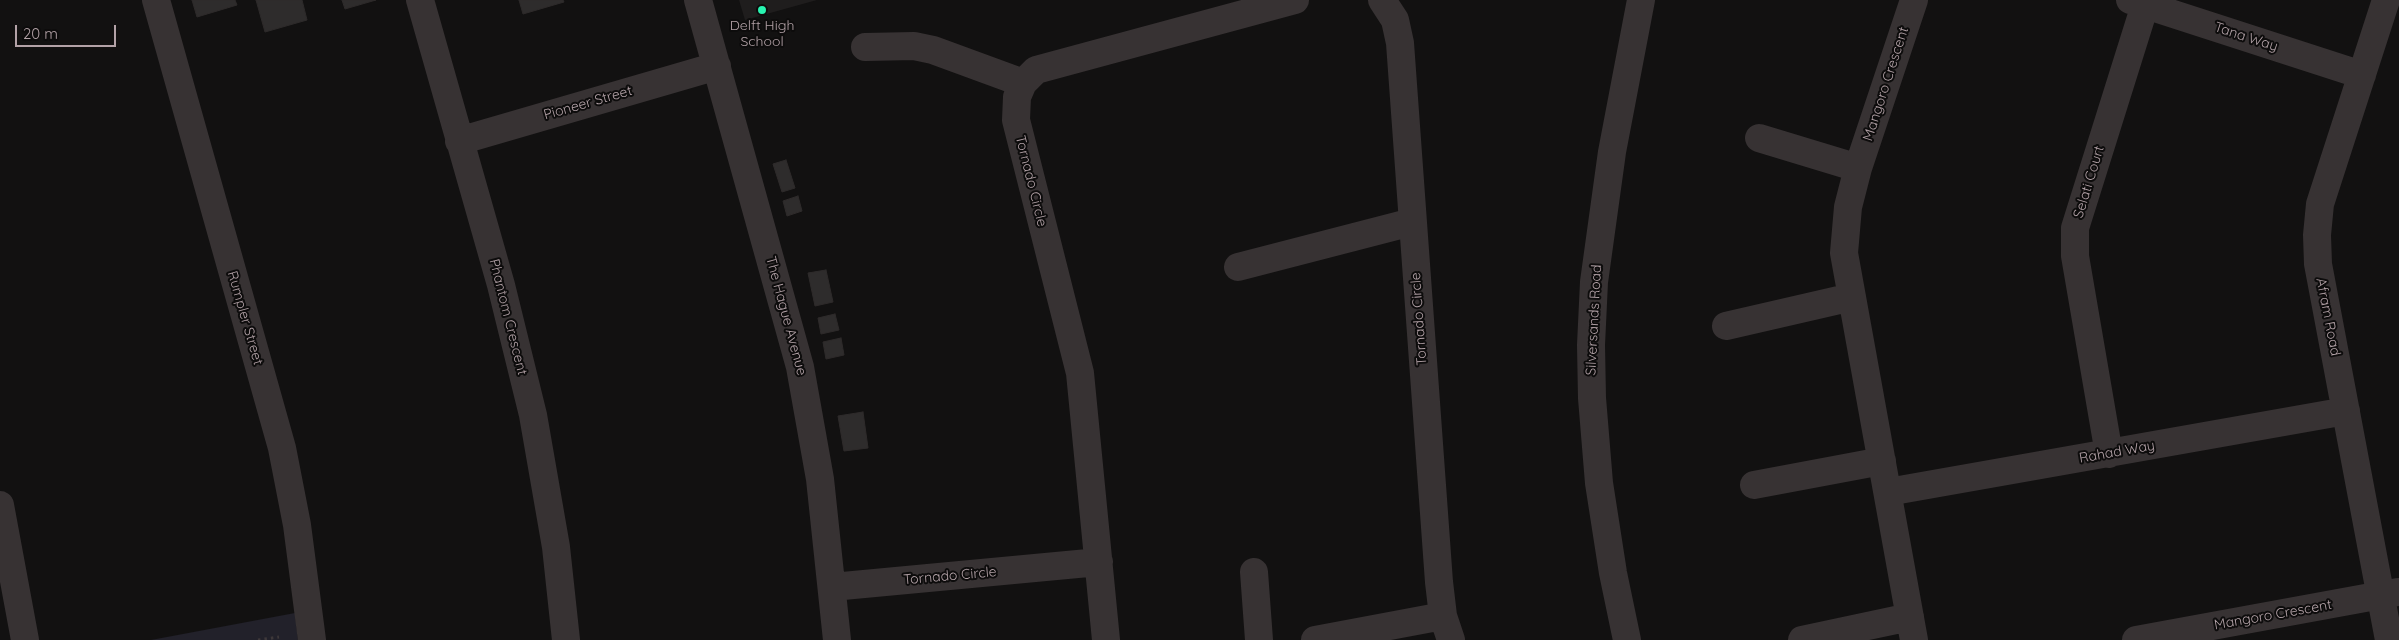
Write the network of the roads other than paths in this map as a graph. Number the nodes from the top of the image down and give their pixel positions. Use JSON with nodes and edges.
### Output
{"nodes":[{"id":1,"x":156,"y":0,"type":"edge"},
{"id":2,"x":420,"y":0,"type":"edge"},
{"id":3,"x":698,"y":0,"type":"edge"},
{"id":4,"x":1295,"y":0,"type":"edge"},
{"id":5,"x":1382,"y":0,"type":"edge"},
{"id":6,"x":1641,"y":0,"type":"edge"},
{"id":7,"x":1914,"y":0,"type":"edge"},
{"id":8,"x":2386,"y":0,"type":"edge"},
{"id":9,"x":2138,"y":2,"type":"edge"},
{"id":10,"x":865,"y":47,"type":"dead end"},
{"id":11,"x":717,"y":66,"type":"junction"},
{"id":12,"x":2362,"y":75,"type":"junction"},
{"id":13,"x":1023,"y":83,"type":"junction"},
{"id":14,"x":1759,"y":138,"type":"dead end"},
{"id":15,"x":459,"y":141,"type":"junction"},
{"id":16,"x":1858,"y":168,"type":"junction"},
{"id":17,"x":1412,"y":222,"type":"junction"},
{"id":18,"x":1238,"y":267,"type":"dead end"},
{"id":19,"x":1852,"y":297,"type":"junction"},
{"id":20,"x":1726,"y":326,"type":"dead end"},
{"id":21,"x":2346,"y":411,"type":"junction"},
{"id":22,"x":2109,"y":454,"type":"junction"},
{"id":23,"x":1882,"y":461,"type":"junction"},
{"id":24,"x":1754,"y":485,"type":"dead end"},
{"id":25,"x":1888,"y":492,"type":"junction"},
{"id":26,"x":0,"y":505,"type":"edge"},
{"id":27,"x":1099,"y":562,"type":"junction"},
{"id":28,"x":1254,"y":572,"type":"dead end"},
{"id":29,"x":832,"y":587,"type":"junction"},
{"id":30,"x":2390,"y":594,"type":"edge"},
{"id":31,"x":1447,"y":628,"type":"edge"},
{"id":32,"x":1912,"y":629,"type":"edge"},
{"id":33,"x":25,"y":640,"type":"edge"},
{"id":34,"x":312,"y":640,"type":"edge"},
{"id":35,"x":566,"y":640,"type":"edge"},
{"id":36,"x":836,"y":640,"type":"edge"},
{"id":37,"x":1106,"y":640,"type":"edge"},
{"id":38,"x":1259,"y":640,"type":"edge"},
{"id":39,"x":1315,"y":640,"type":"edge"},
{"id":40,"x":1627,"y":640,"type":"edge"},
{"id":41,"x":1802,"y":640,"type":"edge"},
{"id":42,"x":2136,"y":640,"type":"edge"},
{"id":43,"x":2389,"y":640,"type":"edge"}],
"edges":[{"from":1,"to":34,"type":"street","name":"Rumpler Street"},
{"from":2,"to":15,"type":"street","name":"Phantom Crescent"},
{"from":3,"to":11,"type":"street","name":"The Hague Avenue"},
{"from":4,"to":13,"type":"street"},
{"from":5,"to":17,"type":"street","name":"Tornado Circle"},
{"from":6,"to":40,"type":"street","name":"Silversands Road"},
{"from":7,"to":16,"type":"street","name":"Mangoro Crescent"},
{"from":8,"to":12,"type":"street","name":"Afram Road"},
{"from":9,"to":12,"type":"street","name":"Tana Way"},
{"from":9,"to":22,"type":"street","name":"Selati Court"},
{"from":10,"to":13,"type":"street"},
{"from":11,"to":15,"type":"street","name":"Pioneer Street"},
{"from":11,"to":29,"type":"street","name":"The Hague Avenue"},
{"from":12,"to":21,"type":"street","name":"Afram Road"},
{"from":13,"to":27,"type":"street","name":"Tornado Circle"},
{"from":14,"to":16,"type":"street"},
{"from":15,"to":35,"type":"street","name":"Phantom Crescent"},
{"from":16,"to":19,"type":"street","name":"Mangoro Crescent"},
{"from":17,"to":18,"type":"street"},
{"from":17,"to":31,"type":"street","name":"Tornado Circle"},
{"from":19,"to":20,"type":"street"},
{"from":19,"to":23,"type":"street","name":"Mangoro Crescent"},
{"from":21,"to":22,"type":"street","name":"Rahad Way"},
{"from":21,"to":30,"type":"street","name":"Afram Road"},
{"from":22,"to":25,"type":"street","name":"Rahad Way"},
{"from":23,"to":24,"type":"street"},
{"from":23,"to":25,"type":"street","name":"Mangoro Crescent"},
{"from":25,"to":32,"type":"street","name":"Mangoro Crescent"},
{"from":26,"to":33,"type":"street"},
{"from":27,"to":29,"type":"street","name":"Tornado Circle"},
{"from":27,"to":37,"type":"street","name":"Tornado Circle"},
{"from":28,"to":38,"type":"street"},
{"from":29,"to":36,"type":"street","name":"The Hague Avenue"},
{"from":30,"to":42,"type":"street","name":"Mangoro Crescent"},
{"from":30,"to":43,"type":"street","name":"Afram Road"},
{"from":31,"to":39,"type":"street"},
{"from":32,"to":41,"type":"street","name":"Mangoro Crescent"}]}
